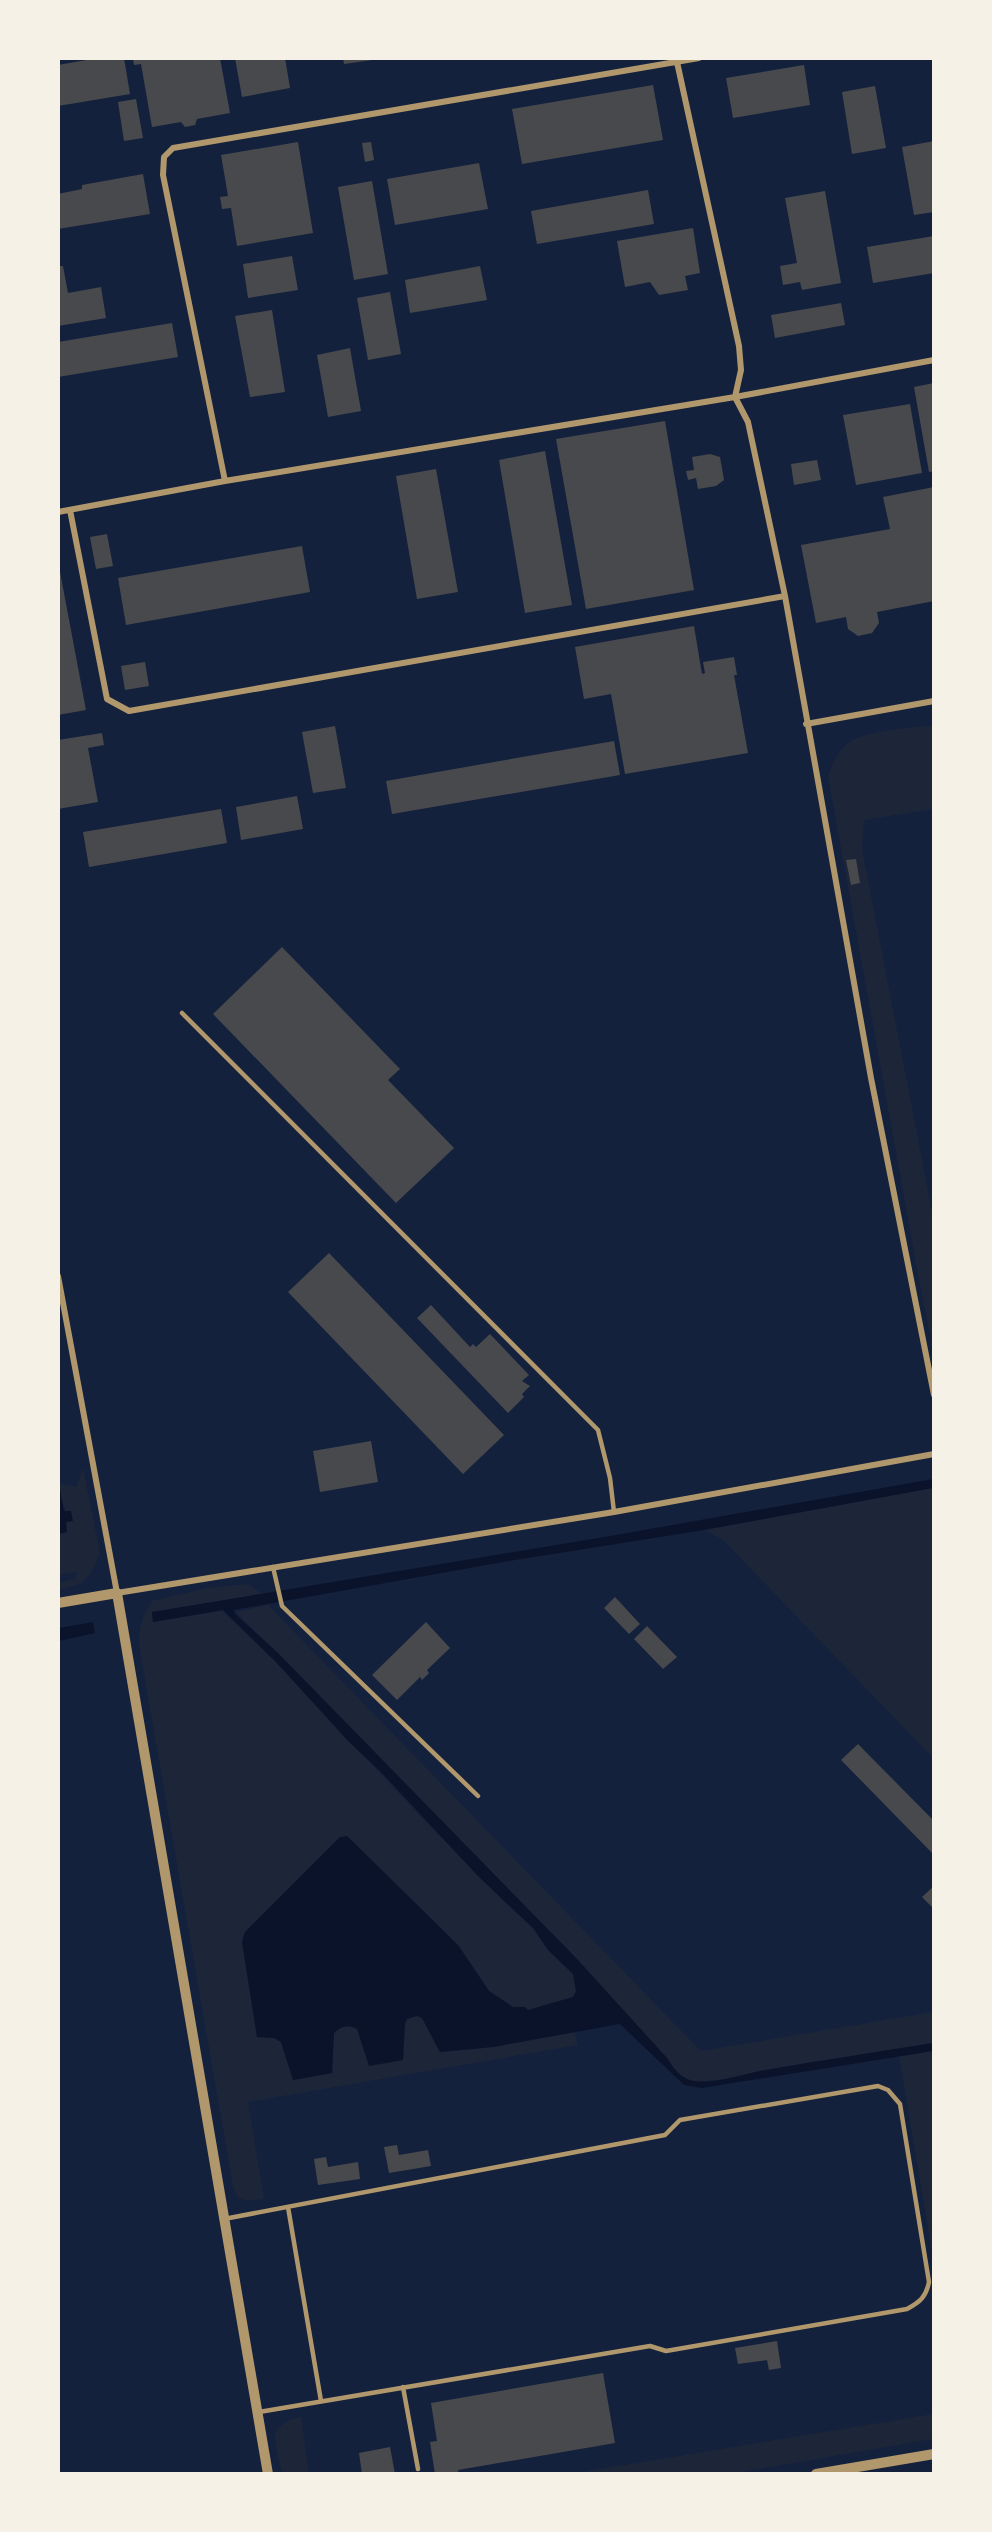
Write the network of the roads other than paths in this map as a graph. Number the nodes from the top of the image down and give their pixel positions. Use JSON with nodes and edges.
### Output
{"nodes":[{"id":1,"x":699,"y":58,"type":"edge"},
{"id":2,"x":677,"y":62,"type":"junction"},
{"id":3,"x":933,"y":360,"type":"edge"},
{"id":4,"x":735,"y":397,"type":"junction"},
{"id":5,"x":225,"y":481,"type":"junction"},
{"id":6,"x":70,"y":510,"type":"junction"},
{"id":7,"x":58,"y":512,"type":"edge"},
{"id":8,"x":785,"y":596,"type":"junction"},
{"id":9,"x":933,"y":701,"type":"edge"},
{"id":10,"x":806,"y":724,"type":"junction"},
{"id":11,"x":182,"y":1012,"type":"dead end"},
{"id":12,"x":58,"y":1276,"type":"edge"},
{"id":13,"x":933,"y":1395,"type":"edge"},
{"id":14,"x":933,"y":1454,"type":"edge"},
{"id":15,"x":614,"y":1512,"type":"junction"},
{"id":16,"x":273,"y":1566,"type":"junction"},
{"id":17,"x":117,"y":1593,"type":"junction"},
{"id":18,"x":58,"y":1603,"type":"edge"},
{"id":19,"x":478,"y":1796,"type":"dead end"},
{"id":20,"x":288,"y":2207,"type":"junction"},
{"id":21,"x":224,"y":2219,"type":"junction"},
{"id":22,"x":403,"y":2387,"type":"junction"},
{"id":23,"x":321,"y":2402,"type":"junction"},
{"id":24,"x":257,"y":2412,"type":"junction"},
{"id":25,"x":933,"y":2454,"type":"edge"},
{"id":26,"x":418,"y":2469,"type":"dead end"},
{"id":27,"x":268,"y":2474,"type":"edge"},
{"id":28,"x":816,"y":2474,"type":"edge"}],
"edges":[{"from":1,"to":2,"type":"street"},
{"from":2,"to":4,"type":"street"},
{"from":2,"to":5,"type":"street"},
{"from":3,"to":4,"type":"street"},
{"from":4,"to":5,"type":"street"},
{"from":4,"to":8,"type":"street"},
{"from":5,"to":6,"type":"street"},
{"from":6,"to":7,"type":"street"},
{"from":6,"to":8,"type":"street"},
{"from":8,"to":10,"type":"street"},
{"from":9,"to":10,"type":"street"},
{"from":10,"to":13,"type":"street"},
{"from":11,"to":15,"type":"lane"},
{"from":12,"to":17,"type":"street"},
{"from":14,"to":15,"type":"street"},
{"from":15,"to":16,"type":"street"},
{"from":16,"to":17,"type":"street"},
{"from":16,"to":19,"type":"lane"},
{"from":17,"to":18,"type":"street"},
{"from":17,"to":21,"type":"street"},
{"from":20,"to":21,"type":"lane"},
{"from":20,"to":22,"type":"lane"},
{"from":20,"to":23,"type":"lane"},
{"from":21,"to":24,"type":"street"},
{"from":22,"to":23,"type":"lane"},
{"from":22,"to":26,"type":"lane"},
{"from":23,"to":24,"type":"lane"},
{"from":24,"to":27,"type":"street"},
{"from":25,"to":28,"type":"street"}]}
